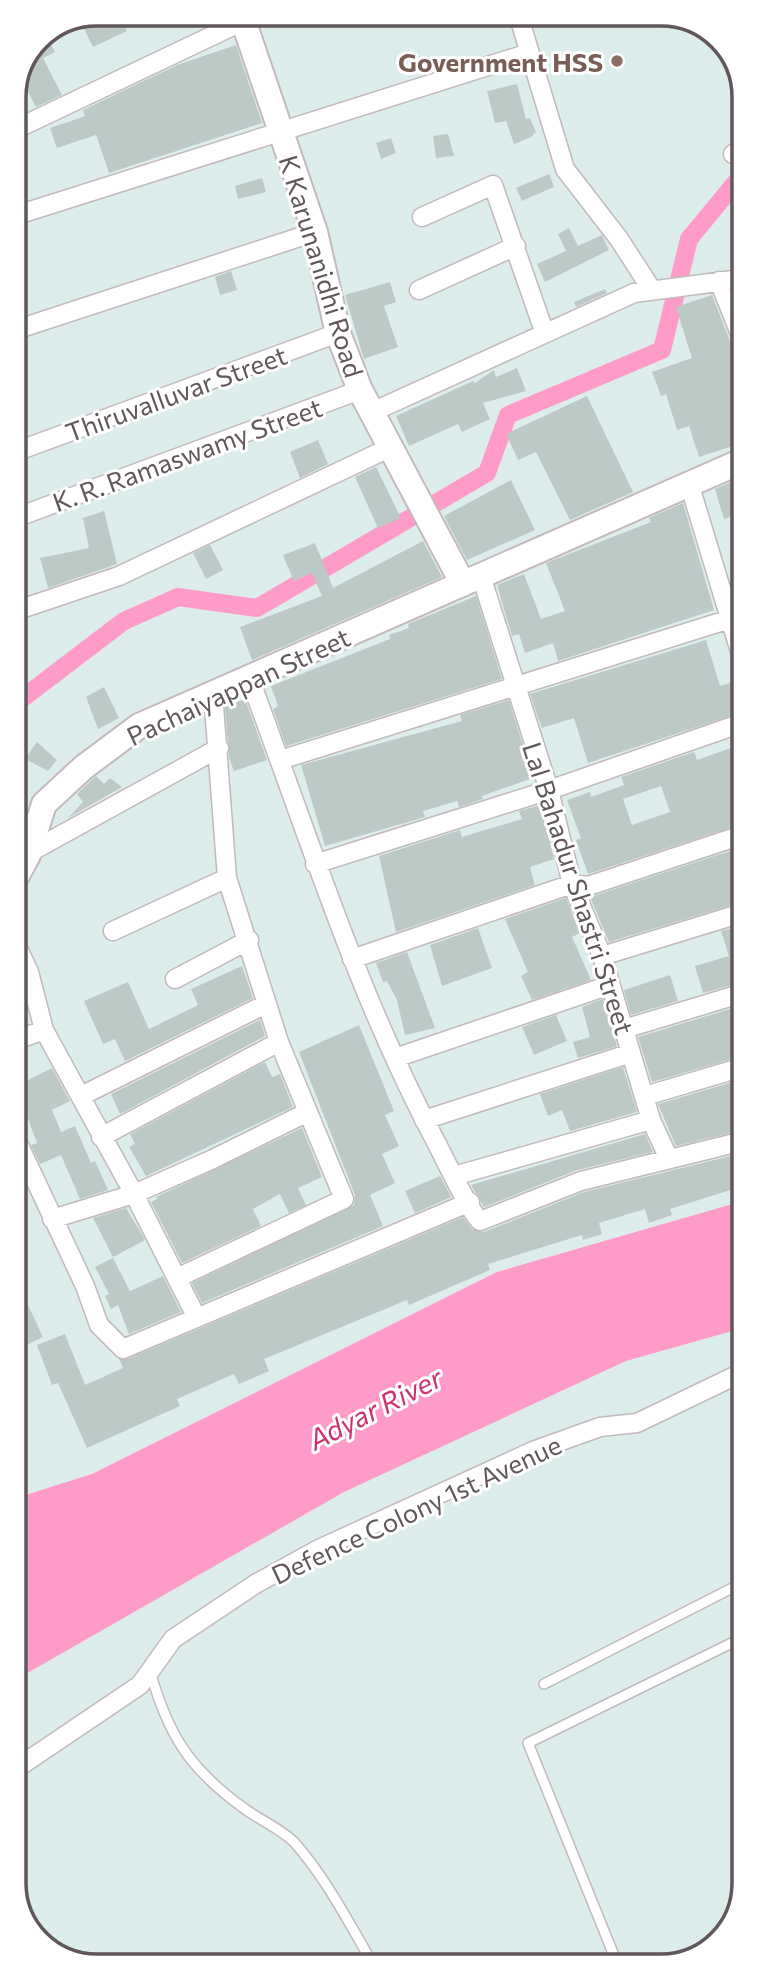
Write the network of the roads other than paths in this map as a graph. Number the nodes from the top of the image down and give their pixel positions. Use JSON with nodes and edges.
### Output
{"nodes":[{"id":1,"x":227,"y":26,"type":"edge"},
{"id":2,"x":250,"y":26,"type":"edge"},
{"id":3,"x":522,"y":26,"type":"edge"},
{"id":4,"x":530,"y":53,"type":"junction"},
{"id":5,"x":26,"y":124,"type":"edge"},
{"id":6,"x":281,"y":133,"type":"junction"},
{"id":7,"x":26,"y":212,"type":"edge"},
{"id":8,"x":422,"y":218,"type":"dead end"},
{"id":9,"x":315,"y":232,"type":"junction"},
{"id":10,"x":516,"y":246,"type":"junction"},
{"id":11,"x":732,"y":280,"type":"edge"},
{"id":12,"x":719,"y":281,"type":"junction"},
{"id":13,"x":419,"y":290,"type":"dead end"},
{"id":14,"x":652,"y":290,"type":"junction"},
{"id":15,"x":732,"y":314,"type":"edge"},
{"id":16,"x":26,"y":326,"type":"edge"},
{"id":17,"x":544,"y":331,"type":"junction"},
{"id":18,"x":338,"y":333,"type":"junction"},
{"id":19,"x":365,"y":402,"type":"junction"},
{"id":20,"x":26,"y":448,"type":"edge"},
{"id":21,"x":389,"y":448,"type":"junction"},
{"id":22,"x":732,"y":465,"type":"edge"},
{"id":23,"x":690,"y":483,"type":"junction"},
{"id":24,"x":26,"y":514,"type":"edge"},
{"id":25,"x":472,"y":580,"type":"junction"},
{"id":26,"x":26,"y":607,"type":"edge"},
{"id":27,"x":730,"y":619,"type":"junction"},
{"id":28,"x":732,"y":626,"type":"edge"},
{"id":29,"x":249,"y":677,"type":"junction"},
{"id":30,"x":515,"y":686,"type":"junction"},
{"id":31,"x":213,"y":694,"type":"junction"},
{"id":32,"x":732,"y":726,"type":"edge"},
{"id":33,"x":219,"y":748,"type":"junction"},
{"id":34,"x":280,"y":760,"type":"junction"},
{"id":35,"x":549,"y":790,"type":"junction"},
{"id":36,"x":732,"y":838,"type":"edge"},
{"id":37,"x":26,"y":847,"type":"edge"},
{"id":38,"x":26,"y":855,"type":"edge"},
{"id":39,"x":315,"y":864,"type":"junction"},
{"id":40,"x":227,"y":878,"type":"junction"},
{"id":41,"x":572,"y":884,"type":"junction"},
{"id":42,"x":732,"y":916,"type":"edge"},
{"id":43,"x":113,"y":931,"type":"dead end"},
{"id":44,"x":249,"y":940,"type":"junction"},
{"id":45,"x":602,"y":956,"type":"junction"},
{"id":46,"x":352,"y":959,"type":"junction"},
{"id":47,"x":26,"y":966,"type":"edge"},
{"id":48,"x":175,"y":979,"type":"dead end"},
{"id":49,"x":610,"y":985,"type":"junction"},
{"id":50,"x":732,"y":996,"type":"edge"},
{"id":51,"x":266,"y":1004,"type":"junction"},
{"id":52,"x":624,"y":1028,"type":"junction"},
{"id":53,"x":44,"y":1030,"type":"junction"},
{"id":54,"x":26,"y":1036,"type":"edge"},
{"id":55,"x":279,"y":1042,"type":"junction"},
{"id":56,"x":631,"y":1053,"type":"junction"},
{"id":57,"x":395,"y":1058,"type":"junction"},
{"id":58,"x":732,"y":1070,"type":"edge"},
{"id":59,"x":81,"y":1096,"type":"junction"},
{"id":60,"x":645,"y":1096,"type":"junction"},
{"id":61,"x":308,"y":1112,"type":"junction"},
{"id":62,"x":424,"y":1119,"type":"junction"},
{"id":63,"x":651,"y":1120,"type":"junction"},
{"id":64,"x":101,"y":1137,"type":"junction"},
{"id":65,"x":732,"y":1144,"type":"edge"},
{"id":66,"x":669,"y":1159,"type":"junction"},
{"id":67,"x":26,"y":1161,"type":"edge"},
{"id":68,"x":454,"y":1176,"type":"junction"},
{"id":69,"x":134,"y":1194,"type":"junction"},
{"id":70,"x":470,"y":1202,"type":"junction"},
{"id":71,"x":52,"y":1219,"type":"junction"},
{"id":72,"x":177,"y":1278,"type":"junction"},
{"id":73,"x":197,"y":1318,"type":"junction"},
{"id":74,"x":732,"y":1378,"type":"edge"},
{"id":75,"x":732,"y":1588,"type":"edge"},
{"id":76,"x":732,"y":1643,"type":"edge"},
{"id":77,"x":149,"y":1670,"type":"junction"},
{"id":78,"x":544,"y":1684,"type":"dead end"},
{"id":79,"x":26,"y":1762,"type":"edge"},
{"id":80,"x":367,"y":1954,"type":"edge"},
{"id":81,"x":613,"y":1954,"type":"edge"}],
"edges":[{"from":1,"to":5,"type":"street"},
{"from":2,"to":6,"type":"main road","name":"K Karunanidhi Road"},
{"from":3,"to":4,"type":"street"},
{"from":4,"to":6,"type":"street"},
{"from":4,"to":14,"type":"street"},
{"from":6,"to":7,"type":"street"},
{"from":6,"to":9,"type":"main road","name":"K Karunanidhi Road"},
{"from":8,"to":10,"type":"street"},
{"from":9,"to":16,"type":"street"},
{"from":9,"to":18,"type":"main road","name":"K Karunanidhi Road"},
{"from":10,"to":13,"type":"street"},
{"from":10,"to":17,"type":"street"},
{"from":11,"to":12,"type":"street","name":"K. R. Ramaswamy Street"},
{"from":12,"to":14,"type":"street","name":"K. R. Ramaswamy Street"},
{"from":12,"to":15,"type":"street"},
{"from":14,"to":17,"type":"street","name":"K. R. Ramaswamy Street"},
{"from":17,"to":19,"type":"street","name":"K. R. Ramaswamy Street"},
{"from":18,"to":19,"type":"main road","name":"K Karunanidhi Road"},
{"from":18,"to":20,"type":"street","name":"Thiruvalluvar Street"},
{"from":19,"to":21,"type":"main road","name":"K Karunanidhi Road"},
{"from":19,"to":24,"type":"street","name":"K. R. Ramaswamy Street"},
{"from":21,"to":25,"type":"main road","name":"K Karunanidhi Road"},
{"from":21,"to":26,"type":"street"},
{"from":22,"to":23,"type":"main road","name":"Pachaiyappan Street"},
{"from":23,"to":25,"type":"main road","name":"Pachaiyappan Street"},
{"from":23,"to":27,"type":"street"},
{"from":25,"to":29,"type":"main road","name":"Pachaiyappan Street"},
{"from":25,"to":30,"type":"street","name":"Lal Bahadur Shastri Street"},
{"from":27,"to":28,"type":"street"},
{"from":27,"to":30,"type":"street"},
{"from":29,"to":31,"type":"main road","name":"Pachaiyappan Street"},
{"from":29,"to":34,"type":"street"},
{"from":30,"to":34,"type":"street"},
{"from":30,"to":35,"type":"street","name":"Lal Bahadur Shastri Street"},
{"from":31,"to":33,"type":"street"},
{"from":31,"to":37,"type":"main road","name":"Pachaiyappan Street"},
{"from":32,"to":35,"type":"street"},
{"from":33,"to":38,"type":"street"},
{"from":33,"to":40,"type":"street"},
{"from":34,"to":39,"type":"street"},
{"from":35,"to":39,"type":"street"},
{"from":35,"to":41,"type":"street","name":"Lal Bahadur Shastri Street"},
{"from":36,"to":41,"type":"street"},
{"from":39,"to":46,"type":"street"},
{"from":40,"to":43,"type":"street"},
{"from":40,"to":44,"type":"street"},
{"from":41,"to":45,"type":"street","name":"Lal Bahadur Shastri Street"},
{"from":41,"to":46,"type":"street"},
{"from":42,"to":45,"type":"street"},
{"from":44,"to":48,"type":"street"},
{"from":44,"to":51,"type":"street"},
{"from":45,"to":49,"type":"street","name":"Lal Bahadur Shastri Street"},
{"from":46,"to":57,"type":"street"},
{"from":47,"to":53,"type":"street"},
{"from":49,"to":52,"type":"street","name":"Lal Bahadur Shastri Street"},
{"from":49,"to":57,"type":"street"},
{"from":50,"to":52,"type":"street"},
{"from":51,"to":55,"type":"street"},
{"from":51,"to":59,"type":"street"},
{"from":52,"to":56,"type":"street","name":"Lal Bahadur Shastri Street"},
{"from":53,"to":54,"type":"street"},
{"from":53,"to":59,"type":"street"},
{"from":55,"to":61,"type":"street"},
{"from":55,"to":64,"type":"street"},
{"from":56,"to":60,"type":"street","name":"Lal Bahadur Shastri Street"},
{"from":56,"to":62,"type":"street"},
{"from":57,"to":62,"type":"street"},
{"from":58,"to":60,"type":"street"},
{"from":59,"to":64,"type":"street"},
{"from":60,"to":63,"type":"street","name":"Lal Bahadur Shastri Street"},
{"from":61,"to":69,"type":"street"},
{"from":61,"to":72,"type":"street"},
{"from":62,"to":68,"type":"street"},
{"from":63,"to":66,"type":"street","name":"Lal Bahadur Shastri Street"},
{"from":63,"to":68,"type":"street"},
{"from":64,"to":69,"type":"street"},
{"from":65,"to":66,"type":"street"},
{"from":66,"to":70,"type":"street"},
{"from":67,"to":71,"type":"street"},
{"from":68,"to":70,"type":"street"},
{"from":69,"to":71,"type":"street"},
{"from":69,"to":72,"type":"street"},
{"from":70,"to":73,"type":"street"},
{"from":71,"to":73,"type":"street"},
{"from":72,"to":73,"type":"street"},
{"from":74,"to":77,"type":"street","name":"Defence Colony 1st Avenue"},
{"from":75,"to":78,"type":"lane"},
{"from":76,"to":81,"type":"lane"},
{"from":77,"to":79,"type":"street","name":"Defence Colony 1st Avenue"},
{"from":77,"to":80,"type":"lane"}]}
